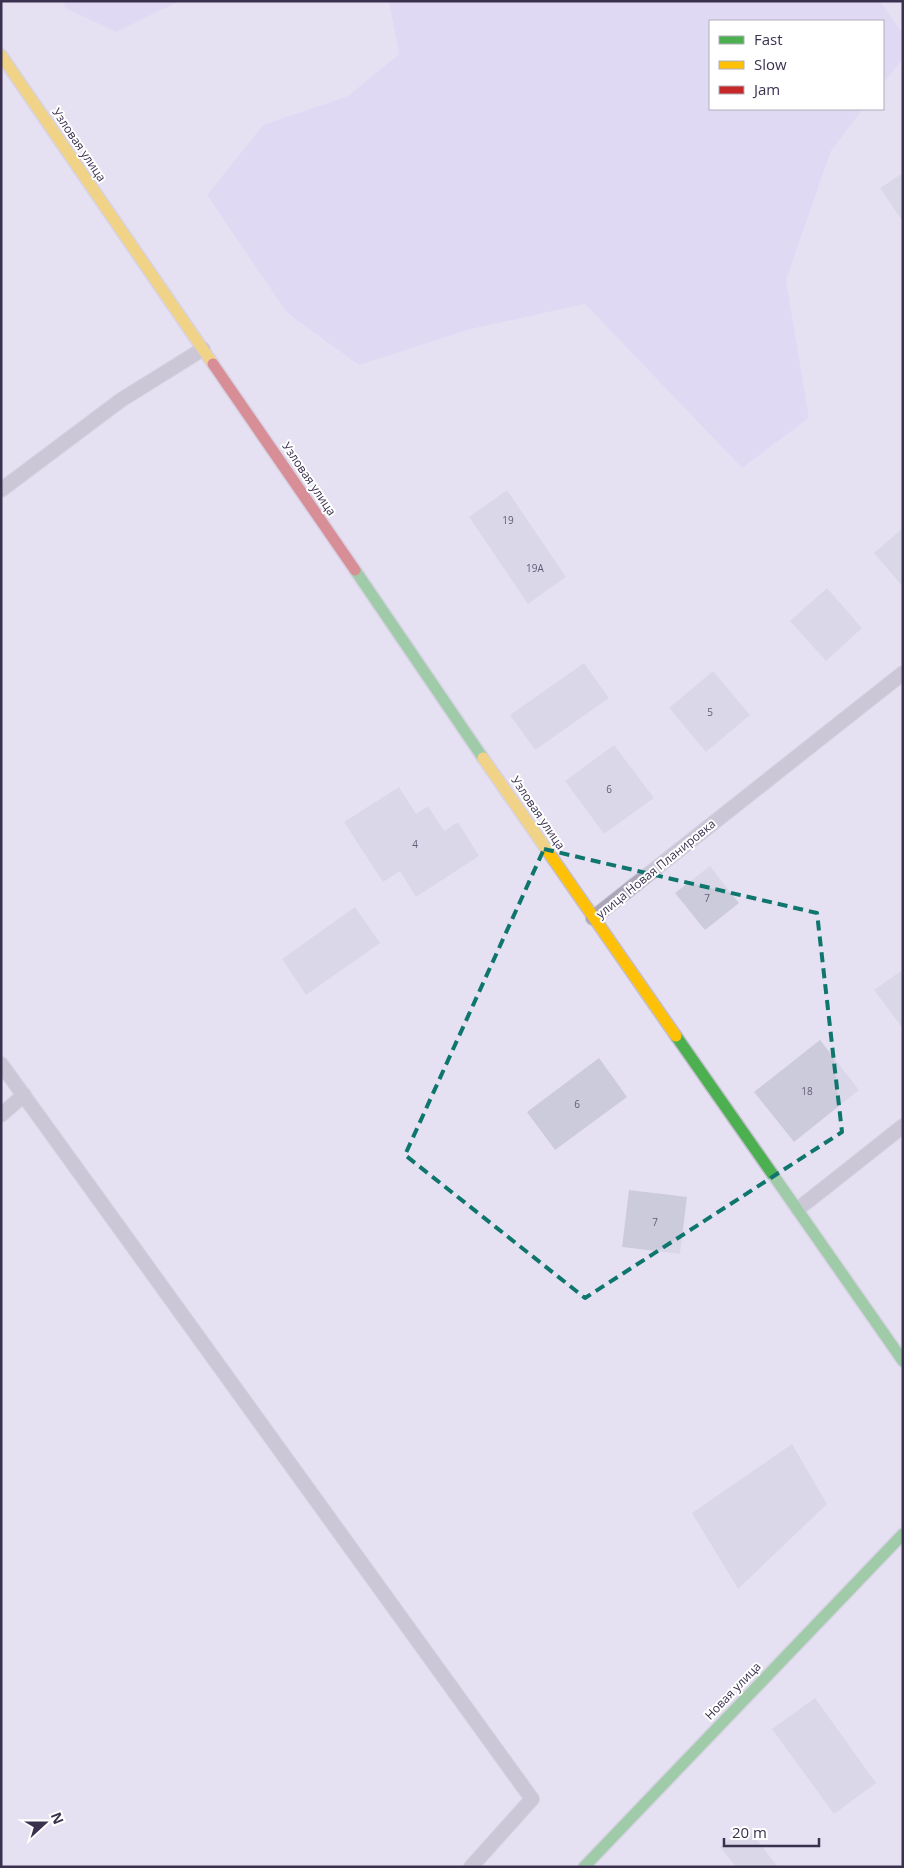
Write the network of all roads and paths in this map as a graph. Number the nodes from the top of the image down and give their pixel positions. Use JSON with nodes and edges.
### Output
{"nodes":[{"id":1,"x":1,"y":55,"type":"edge"},
{"id":2,"x":203,"y":349,"type":"junction"},
{"id":3,"x":1,"y":490,"type":"edge"},
{"id":4,"x":903,"y":672,"type":"edge"},
{"id":5,"x":593,"y":918,"type":"junction"},
{"id":6,"x":1,"y":1064,"type":"edge"},
{"id":7,"x":24,"y":1096,"type":"junction"},
{"id":8,"x":1,"y":1115,"type":"edge"},
{"id":9,"x":903,"y":1126,"type":"edge"},
{"id":10,"x":798,"y":1209,"type":"junction"},
{"id":11,"x":903,"y":1361,"type":"edge"},
{"id":12,"x":903,"y":1534,"type":"edge"},
{"id":13,"x":471,"y":1867,"type":"edge"},
{"id":14,"x":584,"y":1867,"type":"edge"}],
"edges":[{"from":1,"to":2,"type":"street","name":"Узловая улица"},
{"from":2,"to":3,"type":"lane"},
{"from":2,"to":5,"type":"street","name":"Узловая улица"},
{"from":4,"to":5,"type":"lane","name":"улица Новая Планировка"},
{"from":5,"to":10,"type":"street","name":"улица Новая Планировка"},
{"from":6,"to":7,"type":"lane"},
{"from":7,"to":8,"type":"lane"},
{"from":7,"to":13,"type":"lane"},
{"from":9,"to":10,"type":"lane"},
{"from":10,"to":11,"type":"street","name":"улица Новая Планировка"},
{"from":12,"to":14,"type":"street","name":"Новая улица"}]}
